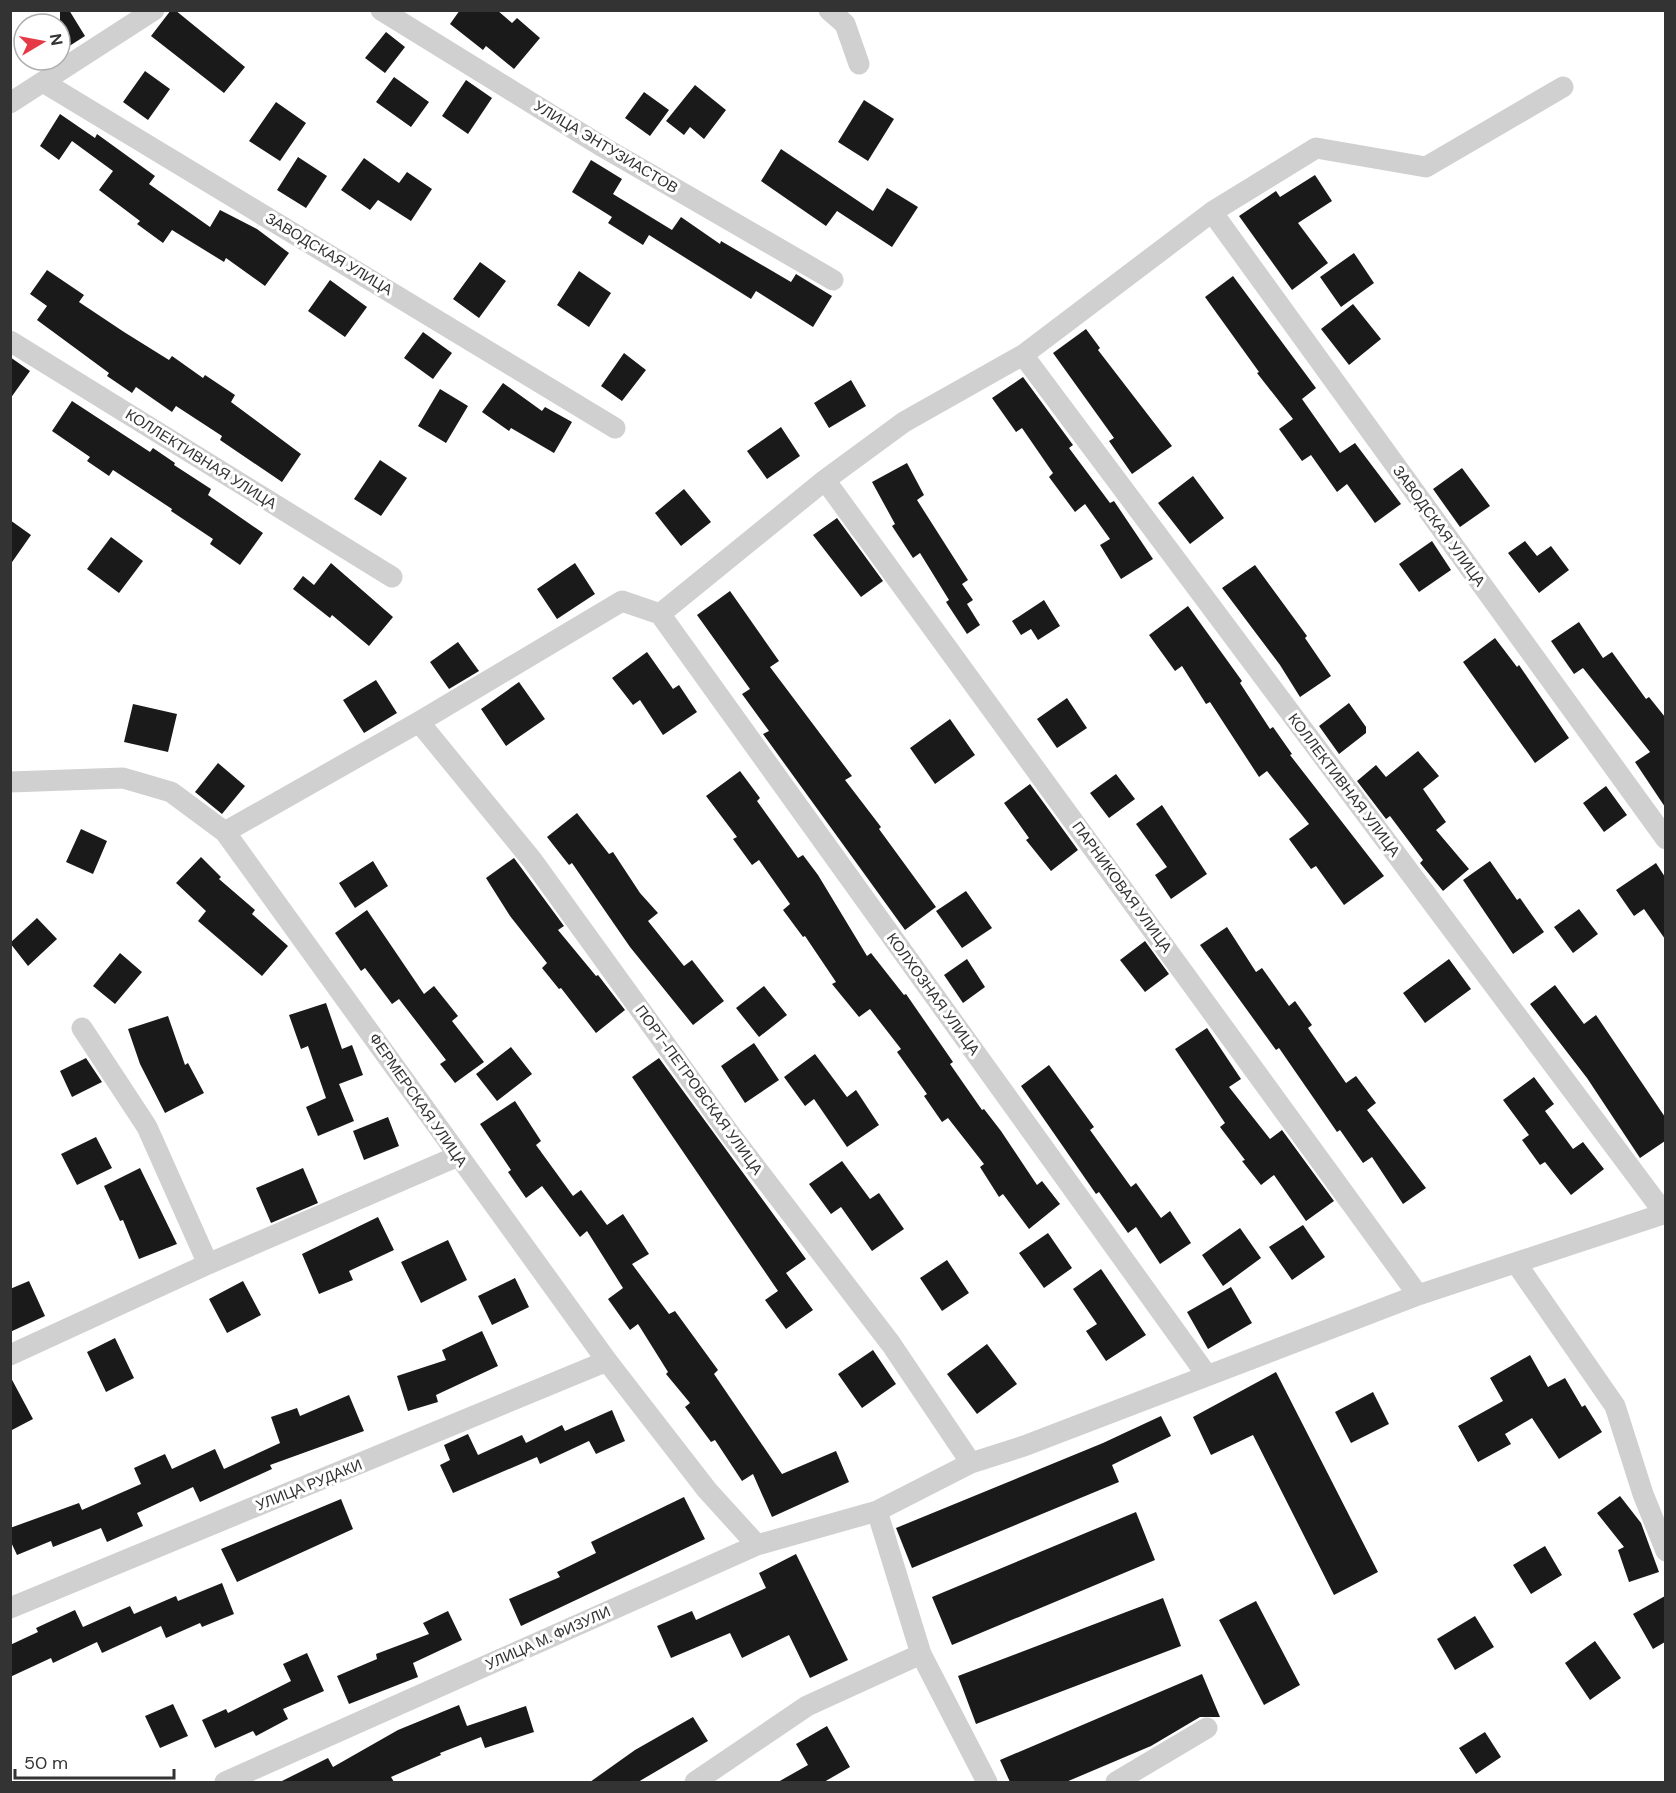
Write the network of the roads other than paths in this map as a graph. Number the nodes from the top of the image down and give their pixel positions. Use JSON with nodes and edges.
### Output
{"nodes":[{"id":1,"x":154,"y":10,"type":"edge"},
{"id":2,"x":381,"y":10,"type":"edge"},
{"id":3,"x":829,"y":10,"type":"edge"},
{"id":4,"x":859,"y":64,"type":"dead end"},
{"id":5,"x":43,"y":82,"type":"junction"},
{"id":6,"x":1563,"y":87,"type":"dead end"},
{"id":7,"x":10,"y":103,"type":"edge"},
{"id":8,"x":1212,"y":212,"type":"junction"},
{"id":9,"x":833,"y":280,"type":"dead end"},
{"id":10,"x":10,"y":341,"type":"edge"},
{"id":11,"x":1023,"y":356,"type":"junction"},
{"id":12,"x":615,"y":428,"type":"dead end"},
{"id":13,"x":825,"y":480,"type":"junction"},
{"id":14,"x":392,"y":578,"type":"dead end"},
{"id":15,"x":660,"y":614,"type":"junction"},
{"id":16,"x":419,"y":722,"type":"junction"},
{"id":17,"x":10,"y":782,"type":"edge"},
{"id":18,"x":225,"y":832,"type":"junction"},
{"id":19,"x":1665,"y":839,"type":"edge"},
{"id":20,"x":82,"y":1028,"type":"dead end"},
{"id":21,"x":458,"y":1156,"type":"junction"},
{"id":22,"x":1665,"y":1214,"type":"edge"},
{"id":23,"x":1516,"y":1263,"type":"junction"},
{"id":24,"x":208,"y":1264,"type":"junction"},
{"id":25,"x":1418,"y":1294,"type":"junction"},
{"id":26,"x":10,"y":1355,"type":"edge"},
{"id":27,"x":607,"y":1361,"type":"junction"},
{"id":28,"x":1206,"y":1374,"type":"junction"},
{"id":29,"x":971,"y":1463,"type":"junction"},
{"id":30,"x":1656,"y":1503,"type":"edge"},
{"id":31,"x":877,"y":1511,"type":"junction"},
{"id":32,"x":757,"y":1545,"type":"junction"},
{"id":33,"x":1665,"y":1551,"type":"edge"},
{"id":34,"x":10,"y":1608,"type":"edge"},
{"id":35,"x":921,"y":1654,"type":"junction"},
{"id":36,"x":1207,"y":1728,"type":"dead end"},
{"id":37,"x":225,"y":1782,"type":"edge"},
{"id":38,"x":695,"y":1782,"type":"edge"},
{"id":39,"x":987,"y":1782,"type":"edge"},
{"id":40,"x":1116,"y":1782,"type":"edge"}],
"edges":[{"from":1,"to":5,"type":"street"},
{"from":2,"to":9,"type":"street","name":"УЛИЦА ЭНТУЗИАСТОВ"},
{"from":3,"to":4,"type":"street"},
{"from":5,"to":7,"type":"street"},
{"from":5,"to":12,"type":"street","name":"ЗАВОДСКАЯ УЛИЦА"},
{"from":6,"to":8,"type":"street"},
{"from":8,"to":11,"type":"street"},
{"from":8,"to":19,"type":"street","name":"ЗАВОДСКАЯ УЛИЦА"},
{"from":10,"to":14,"type":"street","name":"КОЛЛЕКТИВНАЯ УЛИЦА"},
{"from":11,"to":13,"type":"street"},
{"from":11,"to":22,"type":"street","name":"КОЛЛЕКТИВНАЯ УЛИЦА"},
{"from":13,"to":15,"type":"street"},
{"from":13,"to":25,"type":"street","name":"ПАРНИКОВАЯ УЛИЦА"},
{"from":15,"to":16,"type":"street"},
{"from":15,"to":28,"type":"street","name":"КОЛХОЗНАЯ УЛИЦА"},
{"from":16,"to":18,"type":"street"},
{"from":16,"to":29,"type":"street","name":"ПОРТ-ПЕТРОВСКАЯ УЛИЦА"},
{"from":17,"to":18,"type":"street","name":"ФЕРМЕРСКАЯ УЛИЦА"},
{"from":18,"to":21,"type":"street","name":"ФЕРМЕРСКАЯ УЛИЦА"},
{"from":20,"to":24,"type":"street"},
{"from":21,"to":24,"type":"street"},
{"from":21,"to":27,"type":"street","name":"ФЕРМЕРСКАЯ УЛИЦА"},
{"from":22,"to":23,"type":"street","name":"УЛИЦА М. ФИЗУЛИ"},
{"from":23,"to":25,"type":"street","name":"УЛИЦА М. ФИЗУЛИ"},
{"from":23,"to":30,"type":"street"},
{"from":24,"to":26,"type":"street"},
{"from":25,"to":28,"type":"street","name":"УЛИЦА М. ФИЗУЛИ"},
{"from":27,"to":32,"type":"street","name":"ФЕРМЕРСКАЯ УЛИЦА"},
{"from":27,"to":34,"type":"street","name":"УЛИЦА РУДАКИ"},
{"from":28,"to":29,"type":"street","name":"УЛИЦА М. ФИЗУЛИ"},
{"from":29,"to":31,"type":"street","name":"УЛИЦА М. ФИЗУЛИ"},
{"from":30,"to":33,"type":"street"},
{"from":31,"to":32,"type":"street","name":"УЛИЦА М. ФИЗУЛИ"},
{"from":31,"to":35,"type":"street"},
{"from":32,"to":37,"type":"street","name":"УЛИЦА М. ФИЗУЛИ"},
{"from":35,"to":38,"type":"street"},
{"from":35,"to":39,"type":"street"},
{"from":36,"to":40,"type":"street"}]}
